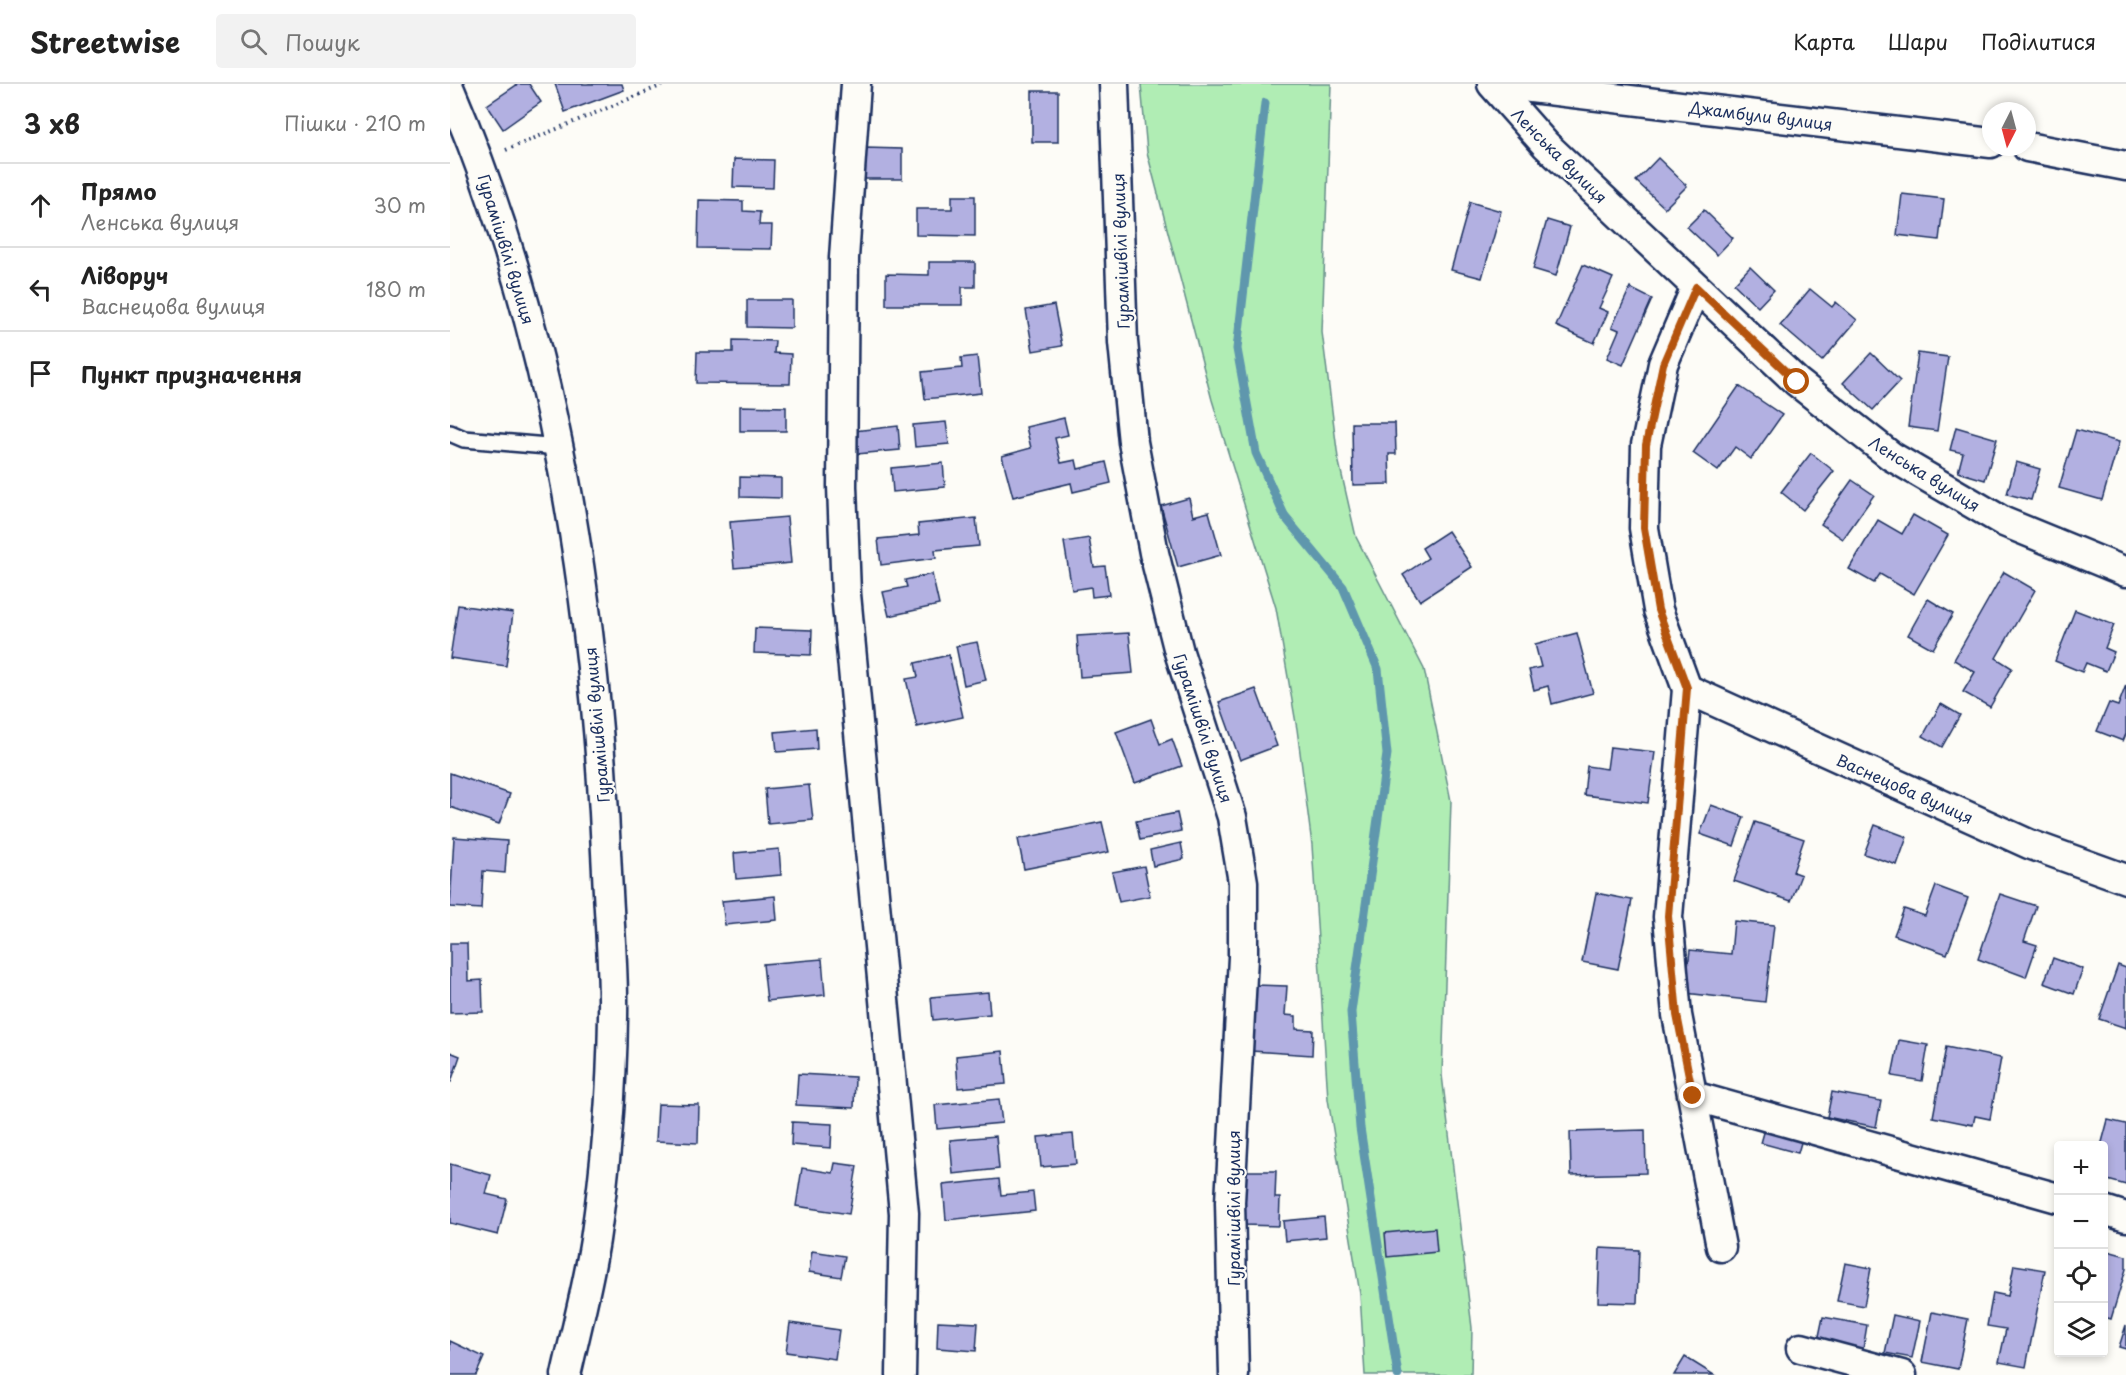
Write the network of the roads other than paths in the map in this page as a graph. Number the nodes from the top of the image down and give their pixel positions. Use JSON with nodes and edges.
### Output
{"nodes":[{"id":1,"x":856,"y":84,"type":"edge"},
{"id":2,"x":1114,"y":84,"type":"edge"},
{"id":3,"x":1494,"y":84,"type":"edge"},
{"id":4,"x":450,"y":90,"type":"edge"},
{"id":5,"x":1982,"y":142,"type":"edge"},
{"id":6,"x":2036,"y":149,"type":"edge"},
{"id":7,"x":2126,"y":166,"type":"edge"},
{"id":8,"x":1696,"y":287,"type":"junction"},
{"id":9,"x":450,"y":433,"type":"edge"},
{"id":10,"x":559,"y":447,"type":"junction"},
{"id":11,"x":2126,"y":572,"type":"edge"},
{"id":12,"x":1687,"y":688,"type":"junction"},
{"id":13,"x":2126,"y":879,"type":"edge"},
{"id":14,"x":1693,"y":1096,"type":"junction"},
{"id":15,"x":2054,"y":1197,"type":"edge"},
{"id":16,"x":2108,"y":1212,"type":"edge"},
{"id":17,"x":2126,"y":1217,"type":"edge"},
{"id":18,"x":1721,"y":1247,"type":"dead end"},
{"id":19,"x":1802,"y":1348,"type":"dead end"},
{"id":20,"x":566,"y":1375,"type":"edge"},
{"id":21,"x":901,"y":1375,"type":"edge"},
{"id":22,"x":1234,"y":1375,"type":"edge"},
{"id":23,"x":1902,"y":1375,"type":"edge"}],
"edges":[{"from":1,"to":21,"type":"street"},
{"from":2,"to":22,"type":"street","name":"Гурамішвілі вулиця"},
{"from":3,"to":5,"type":"street","name":"Джамбули вулиця"},
{"from":3,"to":8,"type":"street","name":"Ленська вулиця"},
{"from":4,"to":10,"type":"street","name":"Гурамішвілі вулиця"},
{"from":6,"to":7,"type":"street"},
{"from":8,"to":11,"type":"street","name":"Ленська вулиця"},
{"from":8,"to":12,"type":"street"},
{"from":9,"to":10,"type":"lane"},
{"from":10,"to":20,"type":"street","name":"Гурамішвілі вулиця"},
{"from":12,"to":13,"type":"street","name":"Васнецова вулиця"},
{"from":12,"to":14,"type":"street"},
{"from":14,"to":15,"type":"street"},
{"from":14,"to":18,"type":"street"},
{"from":16,"to":17,"type":"street"},
{"from":19,"to":23,"type":"street"}]}
